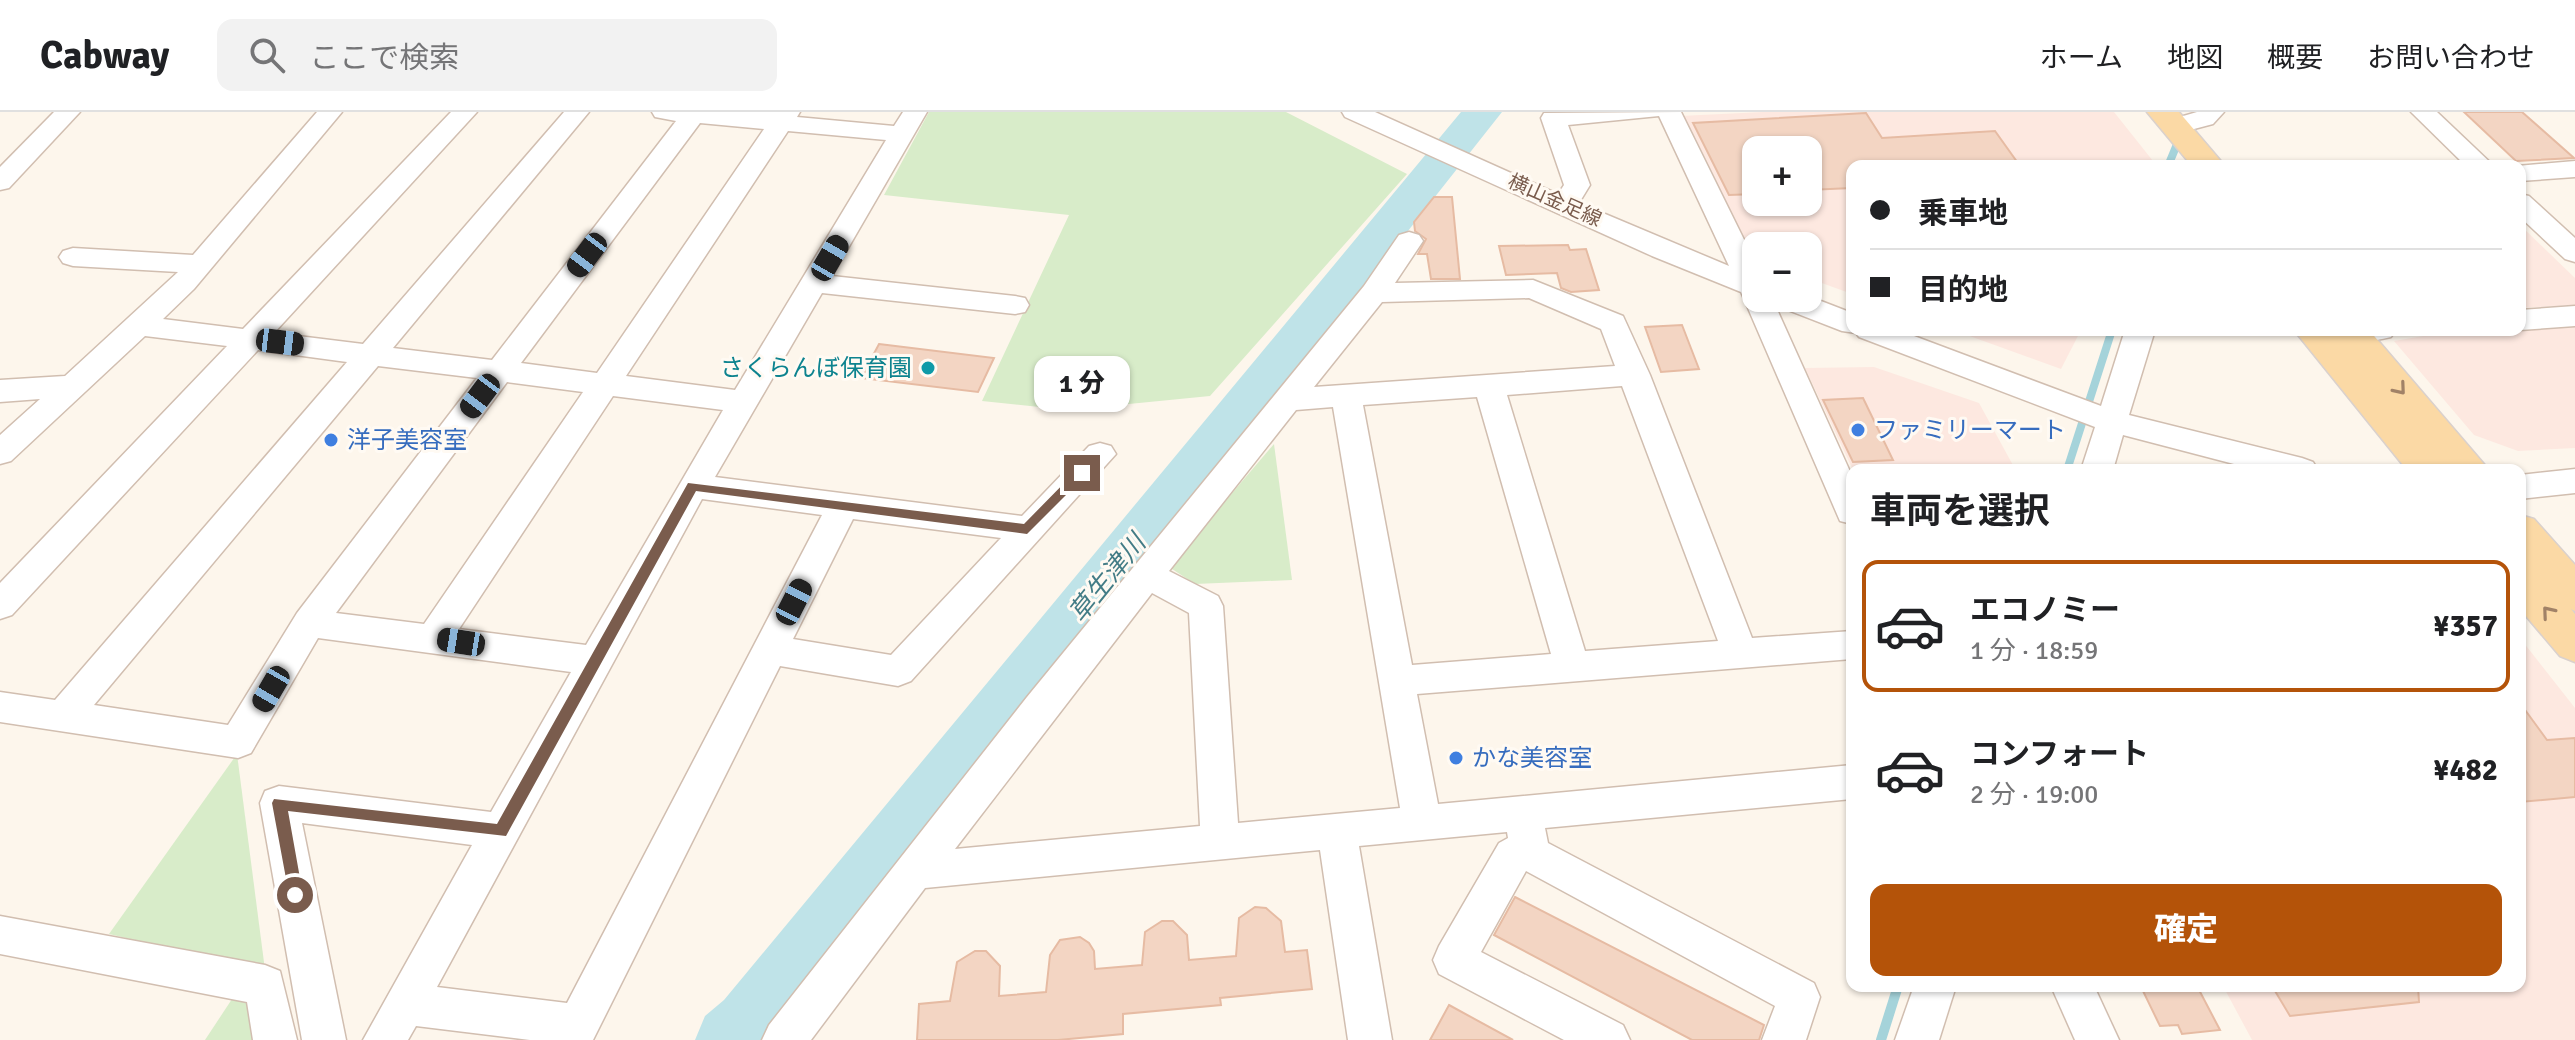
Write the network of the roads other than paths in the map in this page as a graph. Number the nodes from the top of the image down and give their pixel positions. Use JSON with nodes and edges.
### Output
{"nodes":[{"id":1,"x":68,"y":112,"type":"edge"},
{"id":2,"x":330,"y":112,"type":"edge"},
{"id":3,"x":465,"y":112,"type":"edge"},
{"id":4,"x":577,"y":112,"type":"edge"},
{"id":5,"x":664,"y":112,"type":"edge"},
{"id":6,"x":1354,"y":112,"type":"edge"},
{"id":7,"x":1649,"y":112,"type":"edge"},
{"id":8,"x":1669,"y":112,"type":"edge"},
{"id":9,"x":2130,"y":112,"type":"edge"},
{"id":10,"x":2423,"y":112,"type":"edge"},
{"id":11,"x":694,"y":114,"type":"edge"},
{"id":12,"x":784,"y":118,"type":"edge"},
{"id":13,"x":908,"y":123,"type":"edge"},
{"id":14,"x":2183,"y":135,"type":"edge"},
{"id":15,"x":2475,"y":160,"type":"edge"},
{"id":16,"x":2575,"y":169,"type":"edge"},
{"id":17,"x":2526,"y":173,"type":"edge"},
{"id":18,"x":0,"y":182,"type":"edge"},
{"id":19,"x":1565,"y":204,"type":"junction"},
{"id":20,"x":2526,"y":208,"type":"edge"},
{"id":21,"x":1409,"y":241,"type":"dead end"},
{"id":22,"x":2575,"y":253,"type":"edge"},
{"id":23,"x":73,"y":257,"type":"dead end"},
{"id":24,"x":1742,"y":262,"type":"edge"},
{"id":25,"x":199,"y":264,"type":"junction"},
{"id":26,"x":815,"y":283,"type":"junction"},
{"id":27,"x":1742,"y":285,"type":"edge"},
{"id":28,"x":1374,"y":293,"type":"junction"},
{"id":29,"x":1015,"y":305,"type":"dead end"},
{"id":30,"x":1765,"y":312,"type":"edge"},
{"id":31,"x":1821,"y":312,"type":"edge"},
{"id":32,"x":2575,"y":316,"type":"edge"},
{"id":33,"x":2526,"y":320,"type":"edge"},
{"id":34,"x":1846,"y":322,"type":"edge"},
{"id":35,"x":135,"y":325,"type":"junction"},
{"id":36,"x":1885,"y":336,"type":"edge"},
{"id":37,"x":2138,"y":336,"type":"edge"},
{"id":38,"x":2317,"y":336,"type":"edge"},
{"id":39,"x":2365,"y":336,"type":"edge"},
{"id":40,"x":249,"y":338,"type":"junction"},
{"id":41,"x":371,"y":354,"type":"junction"},
{"id":42,"x":499,"y":371,"type":"junction"},
{"id":43,"x":1635,"y":375,"type":"junction"},
{"id":44,"x":602,"y":384,"type":"junction"},
{"id":45,"x":70,"y":386,"type":"junction"},
{"id":46,"x":1489,"y":386,"type":"junction"},
{"id":47,"x":0,"y":391,"type":"edge"},
{"id":48,"x":1346,"y":397,"type":"junction"},
{"id":49,"x":1287,"y":400,"type":"junction"},
{"id":50,"x":745,"y":402,"type":"junction"},
{"id":51,"x":2108,"y":420,"type":"junction"},
{"id":52,"x":0,"y":453,"type":"edge"},
{"id":53,"x":1100,"y":454,"type":"dead end"},
{"id":54,"x":2098,"y":464,"type":"edge"},
{"id":55,"x":2279,"y":464,"type":"edge"},
{"id":56,"x":2424,"y":464,"type":"edge"},
{"id":57,"x":2464,"y":464,"type":"edge"},
{"id":58,"x":2575,"y":481,"type":"edge"},
{"id":59,"x":693,"y":486,"type":"junction"},
{"id":60,"x":2526,"y":487,"type":"edge"},
{"id":61,"x":2526,"y":488,"type":"edge"},
{"id":62,"x":2575,"y":490,"type":"edge"},
{"id":63,"x":1846,"y":498,"type":"edge"},
{"id":64,"x":843,"y":505,"type":"junction"},
{"id":65,"x":1027,"y":529,"type":"junction"},
{"id":66,"x":2526,"y":537,"type":"edge"},
{"id":67,"x":1147,"y":575,"type":"junction"},
{"id":68,"x":2526,"y":586,"type":"edge"},
{"id":69,"x":2575,"y":594,"type":"edge"},
{"id":70,"x":0,"y":605,"type":"edge"},
{"id":71,"x":309,"y":623,"type":"junction"},
{"id":72,"x":434,"y":638,"type":"junction"},
{"id":73,"x":2575,"y":644,"type":"edge"},
{"id":74,"x":1846,"y":645,"type":"edge"},
{"id":75,"x":770,"y":650,"type":"junction"},
{"id":76,"x":1740,"y":653,"type":"junction"},
{"id":77,"x":594,"y":661,"type":"junction"},
{"id":78,"x":1572,"y":666,"type":"junction"},
{"id":79,"x":1396,"y":681,"type":"junction"},
{"id":80,"x":0,"y":707,"type":"edge"},
{"id":81,"x":65,"y":714,"type":"junction"},
{"id":82,"x":1846,"y":783,"type":"edge"},
{"id":83,"x":1422,"y":821,"type":"junction"},
{"id":84,"x":1526,"y":829,"type":"junction"},
{"id":85,"x":1337,"y":830,"type":"junction"},
{"id":86,"x":501,"y":831,"type":"junction"},
{"id":87,"x":1220,"y":841,"type":"junction"},
{"id":88,"x":914,"y":871,"type":"junction"},
{"id":89,"x":0,"y":935,"type":"edge"},
{"id":90,"x":1933,"y":992,"type":"edge"},
{"id":91,"x":2075,"y":992,"type":"edge"},
{"id":92,"x":395,"y":1022,"type":"edge"},
{"id":93,"x":275,"y":1040,"type":"edge"},
{"id":94,"x":324,"y":1040,"type":"edge"},
{"id":95,"x":784,"y":1040,"type":"edge"},
{"id":96,"x":1370,"y":1040,"type":"edge"},
{"id":97,"x":1608,"y":1040,"type":"edge"},
{"id":98,"x":1784,"y":1040,"type":"edge"},
{"id":99,"x":1917,"y":1040,"type":"edge"},
{"id":100,"x":2097,"y":1040,"type":"edge"}],
"edges":[{"from":1,"to":18,"type":"street"},
{"from":2,"to":25,"type":"street"},
{"from":3,"to":40,"type":"street"},
{"from":4,"to":41,"type":"street"},
{"from":5,"to":11,"type":"street"},
{"from":6,"to":19,"type":"street","name":"横山金足線"},
{"from":7,"to":19,"type":"street"},
{"from":8,"to":24,"type":"street"},
{"from":9,"to":14,"type":"main road"},
{"from":10,"to":15,"type":"street"},
{"from":11,"to":12,"type":"street"},
{"from":11,"to":42,"type":"street"},
{"from":12,"to":13,"type":"street"},
{"from":12,"to":44,"type":"street"},
{"from":13,"to":26,"type":"street"},
{"from":16,"to":17,"type":"street"},
{"from":19,"to":27,"type":"street","name":"横山金足線"},
{"from":20,"to":22,"type":"street"},
{"from":21,"to":28,"type":"street"},
{"from":23,"to":25,"type":"street"},
{"from":25,"to":35,"type":"street"},
{"from":26,"to":29,"type":"street"},
{"from":26,"to":50,"type":"street"},
{"from":28,"to":43,"type":"street"},
{"from":28,"to":49,"type":"street"},
{"from":30,"to":63,"type":"street"},
{"from":31,"to":34,"type":"street"},
{"from":32,"to":33,"type":"street"},
{"from":35,"to":40,"type":"street"},
{"from":35,"to":45,"type":"street"},
{"from":36,"to":51,"type":"street"},
{"from":37,"to":51,"type":"street"},
{"from":38,"to":56,"type":"main road"},
{"from":39,"to":57,"type":"main road","one_way":true},
{"from":40,"to":41,"type":"street"},
{"from":40,"to":70,"type":"street"},
{"from":41,"to":42,"type":"street"},
{"from":41,"to":81,"type":"street"},
{"from":42,"to":44,"type":"street"},
{"from":42,"to":71,"type":"street"},
{"from":43,"to":46,"type":"street"},
{"from":43,"to":76,"type":"street"},
{"from":44,"to":50,"type":"street"},
{"from":44,"to":72,"type":"street"},
{"from":45,"to":47,"type":"street"},
{"from":45,"to":52,"type":"street"},
{"from":46,"to":48,"type":"street"},
{"from":46,"to":78,"type":"street"},
{"from":48,"to":49,"type":"street"},
{"from":48,"to":79,"type":"street"},
{"from":49,"to":67,"type":"street"},
{"from":50,"to":59,"type":"street"},
{"from":51,"to":54,"type":"street"},
{"from":51,"to":55,"type":"street"},
{"from":53,"to":65,"type":"street"},
{"from":58,"to":60,"type":"street"},
{"from":59,"to":64,"type":"street"},
{"from":59,"to":77,"type":"street"},
{"from":61,"to":62,"type":"street"},
{"from":64,"to":65,"type":"street"},
{"from":64,"to":75,"type":"street"},
{"from":65,"to":75,"type":"street"},
{"from":66,"to":69,"type":"main road"},
{"from":67,"to":87,"type":"street"},
{"from":67,"to":88,"type":"street"},
{"from":73,"to":68,"type":"main road","one_way":true},
{"from":71,"to":72,"type":"street"},
{"from":71,"to":81,"type":"street"},
{"from":72,"to":77,"type":"street"},
{"from":74,"to":76,"type":"street"},
{"from":75,"to":92,"type":"street"},
{"from":76,"to":78,"type":"street"},
{"from":77,"to":86,"type":"street"},
{"from":78,"to":79,"type":"street"},
{"from":79,"to":83,"type":"street"},
{"from":80,"to":81,"type":"street"},
{"from":82,"to":84,"type":"street"},
{"from":83,"to":84,"type":"street"},
{"from":83,"to":85,"type":"street"},
{"from":84,"to":97,"type":"street"},
{"from":84,"to":98,"type":"street"},
{"from":85,"to":87,"type":"street"},
{"from":85,"to":96,"type":"street"},
{"from":86,"to":92,"type":"street"},
{"from":86,"to":94,"type":"street"},
{"from":87,"to":88,"type":"street"},
{"from":88,"to":95,"type":"street"},
{"from":89,"to":93,"type":"street"},
{"from":90,"to":99,"type":"street"},
{"from":91,"to":100,"type":"street"}]}
